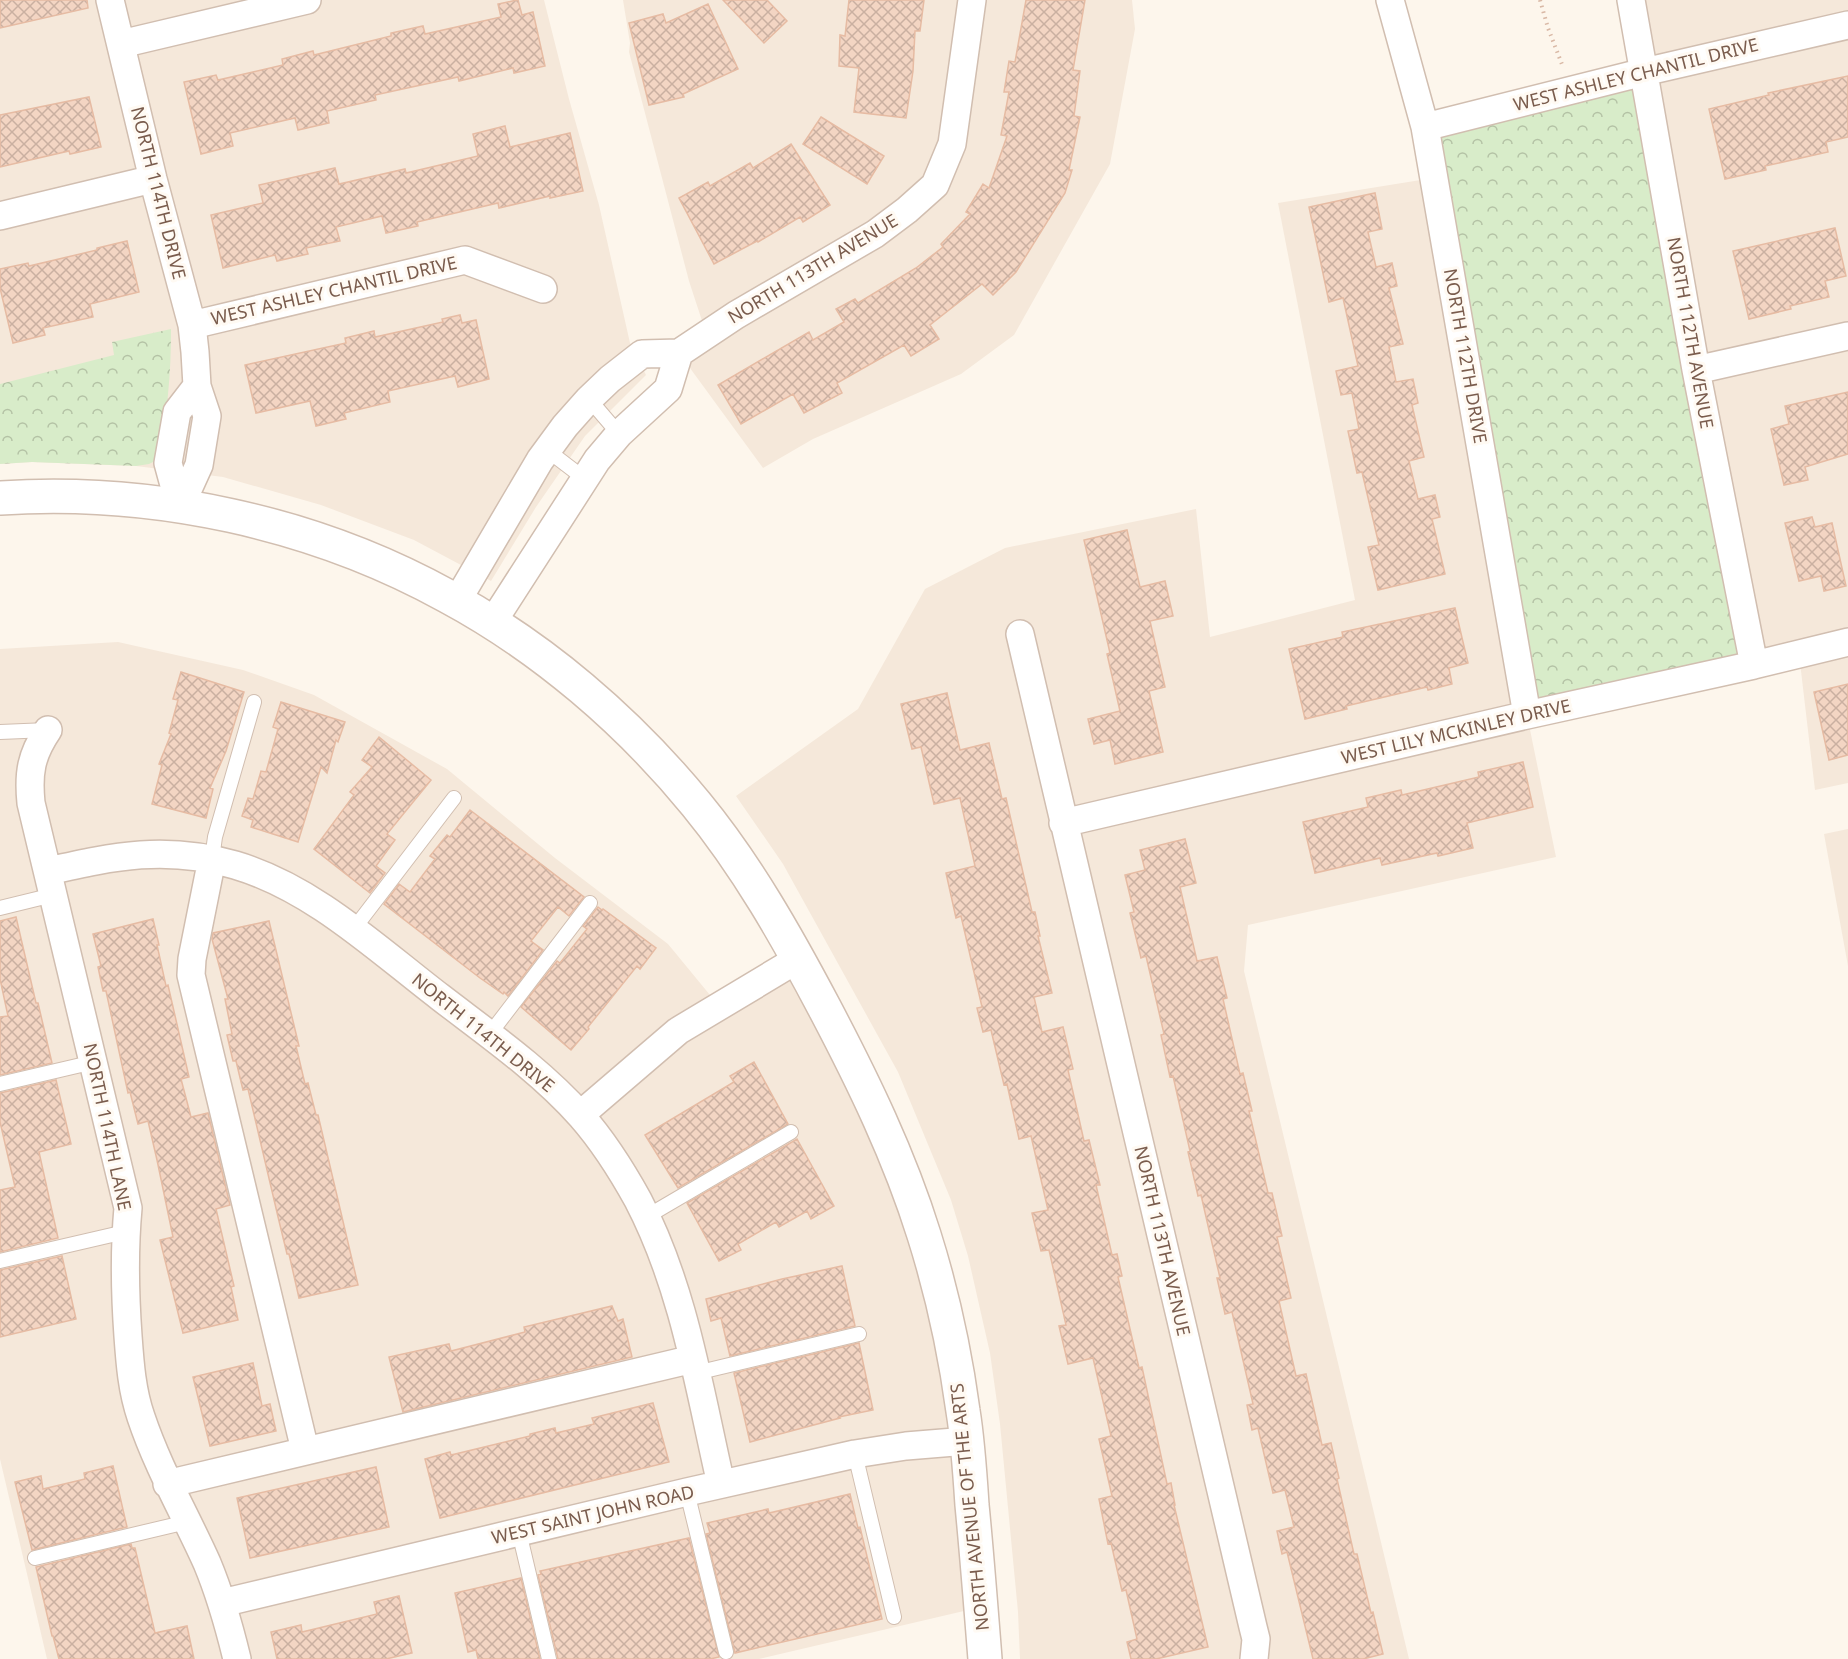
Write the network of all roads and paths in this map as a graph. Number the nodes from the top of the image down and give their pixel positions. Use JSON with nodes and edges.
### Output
{"nodes":[{"id":1,"x":110,"y":0,"type":"edge"},
{"id":2,"x":307,"y":0,"type":"edge"},
{"id":3,"x":972,"y":0,"type":"edge"},
{"id":4,"x":1390,"y":0,"type":"edge"},
{"id":5,"x":1540,"y":0,"type":"edge"},
{"id":6,"x":1631,"y":0,"type":"edge"},
{"id":7,"x":1848,"y":25,"type":"edge"},
{"id":8,"x":121,"y":44,"type":"junction"},
{"id":9,"x":1644,"y":72,"type":"junction"},
{"id":10,"x":1571,"y":91,"type":"junction"},
{"id":11,"x":1425,"y":127,"type":"junction"},
{"id":12,"x":153,"y":179,"type":"junction"},
{"id":13,"x":0,"y":216,"type":"edge"},
{"id":14,"x":543,"y":289,"type":"dead end"},
{"id":15,"x":192,"y":325,"type":"junction"},
{"id":16,"x":1848,"y":336,"type":"edge"},
{"id":17,"x":679,"y":353,"type":"junction"},
{"id":18,"x":1696,"y":370,"type":"junction"},
{"id":19,"x":589,"y":399,"type":"junction"},
{"id":20,"x":619,"y":434,"type":"junction"},
{"id":21,"x":548,"y":450,"type":"junction"},
{"id":22,"x":585,"y":479,"type":"junction"},
{"id":23,"x":0,"y":498,"type":"edge"},
{"id":24,"x":180,"y":507,"type":"junction"},
{"id":25,"x":457,"y":601,"type":"junction"},
{"id":26,"x":492,"y":623,"type":"junction"},
{"id":27,"x":1020,"y":634,"type":"dead end"},
{"id":28,"x":1848,"y":642,"type":"edge"},
{"id":29,"x":1754,"y":665,"type":"junction"},
{"id":30,"x":254,"y":702,"type":"dead end"},
{"id":31,"x":1527,"y":715,"type":"junction"},
{"id":32,"x":48,"y":730,"type":"joint"},
{"id":33,"x":0,"y":732,"type":"edge"},
{"id":34,"x":454,"y":798,"type":"dead end"},
{"id":35,"x":1063,"y":823,"type":"junction"},
{"id":36,"x":212,"y":859,"type":"junction"},
{"id":37,"x":51,"y":883,"type":"junction"},
{"id":38,"x":590,"y":903,"type":"dead end"},
{"id":39,"x":0,"y":908,"type":"edge"},
{"id":40,"x":353,"y":930,"type":"junction"},
{"id":41,"x":798,"y":959,"type":"junction"},
{"id":42,"x":489,"y":1035,"type":"junction"},
{"id":43,"x":94,"y":1062,"type":"junction"},
{"id":44,"x":0,"y":1084,"type":"edge"},
{"id":45,"x":580,"y":1115,"type":"junction"},
{"id":46,"x":791,"y":1132,"type":"dead end"},
{"id":47,"x":646,"y":1217,"type":"junction"},
{"id":48,"x":125,"y":1232,"type":"junction"},
{"id":49,"x":0,"y":1261,"type":"edge"},
{"id":50,"x":859,"y":1334,"type":"dead end"},
{"id":51,"x":694,"y":1366,"type":"junction"},
{"id":52,"x":967,"y":1441,"type":"junction"},
{"id":53,"x":305,"y":1450,"type":"junction"},
{"id":54,"x":855,"y":1454,"type":"junction"},
{"id":55,"x":167,"y":1484,"type":"junction"},
{"id":56,"x":721,"y":1484,"type":"junction"},
{"id":57,"x":687,"y":1492,"type":"junction"},
{"id":58,"x":187,"y":1522,"type":"junction"},
{"id":59,"x":519,"y":1532,"type":"junction"},
{"id":60,"x":35,"y":1558,"type":"dead end"},
{"id":61,"x":222,"y":1604,"type":"junction"},
{"id":62,"x":894,"y":1617,"type":"dead end"},
{"id":63,"x":726,"y":1652,"type":"dead end"},
{"id":64,"x":237,"y":1659,"type":"edge"},
{"id":65,"x":549,"y":1659,"type":"edge"},
{"id":66,"x":985,"y":1659,"type":"edge"},
{"id":67,"x":1254,"y":1659,"type":"edge"}],
"edges":[{"from":1,"to":8,"type":"street","name":"NORTH 114TH DRIVE"},
{"from":2,"to":8,"type":"street"},
{"from":3,"to":17,"type":"street","name":"NORTH 113TH AVENUE"},
{"from":4,"to":11,"type":"street","name":"NORTH 112TH DRIVE"},
{"from":5,"to":10,"type":"path"},
{"from":6,"to":9,"type":"street","name":"NORTH 112TH AVENUE"},
{"from":7,"to":9,"type":"street","name":"WEST ASHLEY CHANTIL DRIVE"},
{"from":8,"to":12,"type":"street","name":"NORTH 114TH DRIVE"},
{"from":9,"to":10,"type":"street","name":"WEST ASHLEY CHANTIL DRIVE"},
{"from":9,"to":18,"type":"street","name":"NORTH 112TH AVENUE"},
{"from":10,"to":11,"type":"street","name":"WEST ASHLEY CHANTIL DRIVE"},
{"from":11,"to":31,"type":"street","name":"NORTH 112TH DRIVE"},
{"from":12,"to":13,"type":"street"},
{"from":12,"to":15,"type":"street","name":"NORTH 114TH DRIVE"},
{"from":14,"to":15,"type":"street","name":"WEST ASHLEY CHANTIL DRIVE"},
{"from":15,"to":24,"type":"street","name":"NORTH 114TH DRIVE"},
{"from":16,"to":18,"type":"street"},
{"from":17,"to":19,"type":"street"},
{"from":17,"to":20,"type":"street"},
{"from":18,"to":29,"type":"street","name":"NORTH 112TH AVENUE"},
{"from":19,"to":20,"type":"lane"},
{"from":19,"to":21,"type":"street"},
{"from":20,"to":22,"type":"street"},
{"from":21,"to":22,"type":"lane"},
{"from":21,"to":25,"type":"street"},
{"from":22,"to":26,"type":"street"},
{"from":23,"to":24,"type":"street","name":"NORTH AVENUE OF THE ARTS"},
{"from":24,"to":25,"type":"street","name":"NORTH AVENUE OF THE ARTS"},
{"from":25,"to":26,"type":"street","name":"NORTH AVENUE OF THE ARTS"},
{"from":26,"to":41,"type":"street","name":"NORTH AVENUE OF THE ARTS"},
{"from":27,"to":35,"type":"street","name":"NORTH 113TH AVENUE"},
{"from":28,"to":29,"type":"street","name":"WEST LILY MCKINLEY DRIVE"},
{"from":29,"to":31,"type":"street","name":"WEST LILY MCKINLEY DRIVE"},
{"from":30,"to":36,"type":"lane"},
{"from":31,"to":35,"type":"street","name":"WEST LILY MCKINLEY DRIVE"},
{"from":32,"to":33,"type":"lane"},
{"from":32,"to":37,"type":"street","name":"NORTH 114TH LANE"},
{"from":34,"to":40,"type":"lane"},
{"from":35,"to":67,"type":"street","name":"NORTH 113TH AVENUE"},
{"from":36,"to":37,"type":"street","name":"NORTH 114TH DRIVE"},
{"from":36,"to":40,"type":"street","name":"NORTH 114TH DRIVE"},
{"from":36,"to":53,"type":"street"},
{"from":37,"to":39,"type":"lane"},
{"from":37,"to":43,"type":"street","name":"NORTH 114TH LANE"},
{"from":38,"to":42,"type":"lane"},
{"from":40,"to":42,"type":"street","name":"NORTH 114TH DRIVE"},
{"from":41,"to":45,"type":"street"},
{"from":41,"to":52,"type":"street","name":"NORTH AVENUE OF THE ARTS"},
{"from":42,"to":45,"type":"street","name":"NORTH 114TH DRIVE"},
{"from":43,"to":44,"type":"lane"},
{"from":43,"to":48,"type":"street","name":"NORTH 114TH LANE"},
{"from":45,"to":47,"type":"street","name":"NORTH 114TH DRIVE"},
{"from":46,"to":47,"type":"lane"},
{"from":47,"to":51,"type":"street","name":"NORTH 114TH DRIVE"},
{"from":48,"to":49,"type":"lane"},
{"from":48,"to":55,"type":"street","name":"NORTH 114TH LANE"},
{"from":50,"to":51,"type":"lane"},
{"from":51,"to":53,"type":"street"},
{"from":51,"to":56,"type":"street","name":"NORTH 114TH DRIVE"},
{"from":52,"to":54,"type":"street","name":"WEST SAINT JOHN ROAD"},
{"from":52,"to":66,"type":"street","name":"NORTH AVENUE OF THE ARTS"},
{"from":53,"to":55,"type":"street"},
{"from":54,"to":56,"type":"street","name":"WEST SAINT JOHN ROAD"},
{"from":54,"to":62,"type":"lane"},
{"from":55,"to":58,"type":"street","name":"NORTH 114TH LANE"},
{"from":56,"to":57,"type":"street","name":"WEST SAINT JOHN ROAD"},
{"from":57,"to":59,"type":"street","name":"WEST SAINT JOHN ROAD"},
{"from":57,"to":63,"type":"lane"},
{"from":58,"to":60,"type":"lane"},
{"from":58,"to":61,"type":"street","name":"NORTH 114TH LANE"},
{"from":59,"to":61,"type":"street","name":"WEST SAINT JOHN ROAD"},
{"from":59,"to":65,"type":"lane"},
{"from":61,"to":64,"type":"street","name":"NORTH 114TH LANE"}]}
